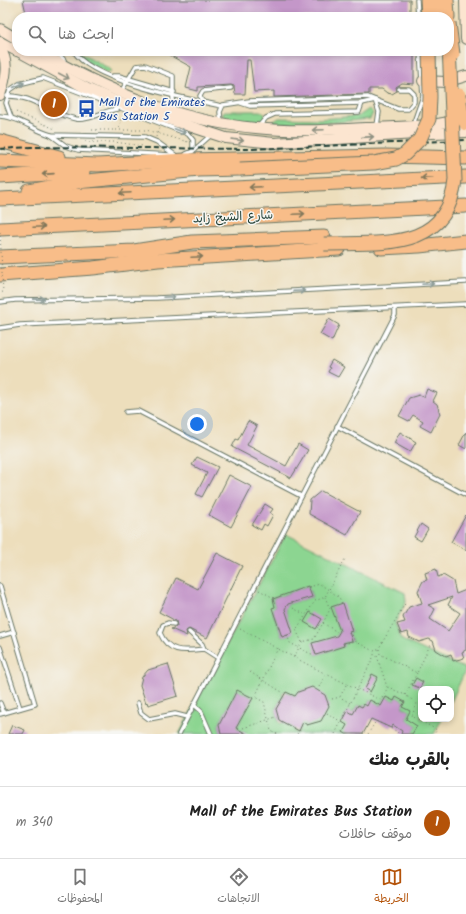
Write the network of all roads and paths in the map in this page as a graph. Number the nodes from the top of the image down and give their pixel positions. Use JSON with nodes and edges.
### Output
{"nodes":[{"id":1,"x":417,"y":0,"type":"edge"},
{"id":2,"x":427,"y":0,"type":"edge"},
{"id":3,"x":437,"y":0,"type":"edge"},
{"id":4,"x":447,"y":0,"type":"edge"},
{"id":5,"x":465,"y":0,"type":"edge"},
{"id":6,"x":418,"y":12,"type":"edge"},
{"id":7,"x":428,"y":12,"type":"edge"},
{"id":8,"x":438,"y":12,"type":"edge"},
{"id":9,"x":448,"y":12,"type":"edge"},
{"id":10,"x":0,"y":29,"type":"edge"},
{"id":11,"x":12,"y":36,"type":"edge"},
{"id":12,"x":466,"y":39,"type":"edge"},
{"id":13,"x":0,"y":42,"type":"edge"},
{"id":14,"x":12,"y":48,"type":"edge"},
{"id":15,"x":0,"y":49,"type":"edge"},
{"id":16,"x":44,"y":56,"type":"edge"},
{"id":17,"x":45,"y":56,"type":"edge"},
{"id":18,"x":59,"y":56,"type":"edge"},
{"id":19,"x":77,"y":56,"type":"edge"},
{"id":20,"x":420,"y":56,"type":"edge"},
{"id":21,"x":429,"y":56,"type":"edge"},
{"id":22,"x":440,"y":56,"type":"edge"},
{"id":23,"x":449,"y":56,"type":"edge"},
{"id":24,"x":453,"y":56,"type":"edge"},
{"id":25,"x":80,"y":74,"type":"junction"},
{"id":26,"x":466,"y":76,"type":"edge"},
{"id":27,"x":128,"y":80,"type":"junction"},
{"id":28,"x":423,"y":81,"type":"junction"},
{"id":29,"x":232,"y":88,"type":"dead end"},
{"id":30,"x":399,"y":88,"type":"dead end"},
{"id":31,"x":121,"y":93,"type":"junction"},
{"id":32,"x":174,"y":94,"type":"junction"},
{"id":33,"x":4,"y":96,"type":"edge"},
{"id":34,"x":375,"y":100,"type":"junction"},
{"id":35,"x":202,"y":102,"type":"junction"},
{"id":36,"x":241,"y":103,"type":"junction"},
{"id":37,"x":362,"y":103,"type":"junction"},
{"id":38,"x":222,"y":106,"type":"junction"},
{"id":39,"x":466,"y":106,"type":"edge"},
{"id":40,"x":7,"y":107,"type":"junction"},
{"id":41,"x":120,"y":108,"type":"junction"},
{"id":42,"x":172,"y":111,"type":"junction"},
{"id":43,"x":117,"y":115,"type":"dead end"},
{"id":44,"x":0,"y":116,"type":"edge"},
{"id":45,"x":11,"y":117,"type":"junction"},
{"id":46,"x":462,"y":122,"type":"edge"},
{"id":47,"x":221,"y":123,"type":"junction"},
{"id":48,"x":413,"y":126,"type":"junction"},
{"id":49,"x":256,"y":128,"type":"junction"},
{"id":50,"x":376,"y":128,"type":"junction"},
{"id":51,"x":60,"y":130,"type":"dead end"},
{"id":52,"x":86,"y":130,"type":"dead end"},
{"id":53,"x":119,"y":130,"type":"junction"},
{"id":54,"x":290,"y":131,"type":"junction"},
{"id":55,"x":158,"y":132,"type":"junction"},
{"id":56,"x":466,"y":132,"type":"edge"},
{"id":57,"x":51,"y":134,"type":"junction"},
{"id":58,"x":212,"y":135,"type":"junction"},
{"id":59,"x":156,"y":137,"type":"dead end"},
{"id":60,"x":0,"y":141,"type":"edge"},
{"id":61,"x":188,"y":142,"type":"dead end"},
{"id":62,"x":193,"y":151,"type":"junction"},
{"id":63,"x":175,"y":155,"type":"junction"},
{"id":64,"x":466,"y":158,"type":"edge"},
{"id":65,"x":0,"y":160,"type":"edge"},
{"id":66,"x":142,"y":164,"type":"junction"},
{"id":67,"x":199,"y":170,"type":"junction"},
{"id":68,"x":0,"y":177,"type":"edge"},
{"id":69,"x":466,"y":177,"type":"edge"},
{"id":70,"x":3,"y":198,"type":"edge"},
{"id":71,"x":466,"y":206,"type":"edge"},
{"id":72,"x":0,"y":229,"type":"edge"},
{"id":73,"x":0,"y":232,"type":"edge"},
{"id":74,"x":324,"y":240,"type":"junction"},
{"id":75,"x":466,"y":241,"type":"edge"},
{"id":76,"x":0,"y":252,"type":"edge"},
{"id":77,"x":159,"y":253,"type":"junction"},
{"id":78,"x":0,"y":257,"type":"edge"},
{"id":79,"x":0,"y":265,"type":"edge"},
{"id":80,"x":0,"y":275,"type":"edge"},
{"id":81,"x":466,"y":282,"type":"edge"},
{"id":82,"x":0,"y":293,"type":"edge"},
{"id":83,"x":0,"y":302,"type":"edge"},
{"id":84,"x":466,"y":304,"type":"edge"},
{"id":85,"x":395,"y":308,"type":"junction"},
{"id":86,"x":0,"y":328,"type":"edge"},
{"id":87,"x":126,"y":412,"type":"dead end"},
{"id":88,"x":337,"y":426,"type":"junction"},
{"id":89,"x":466,"y":495,"type":"edge"},
{"id":90,"x":301,"y":496,"type":"junction"},
{"id":91,"x":345,"y":559,"type":"dead end"},
{"id":92,"x":0,"y":586,"type":"edge"},
{"id":93,"x":254,"y":587,"type":"junction"},
{"id":94,"x":309,"y":587,"type":"dead end"},
{"id":95,"x":329,"y":589,"type":"junction"},
{"id":96,"x":325,"y":597,"type":"junction"},
{"id":97,"x":274,"y":598,"type":"dead end"},
{"id":98,"x":406,"y":602,"type":"dead end"},
{"id":99,"x":342,"y":604,"type":"dead end"},
{"id":100,"x":293,"y":608,"type":"dead end"},
{"id":101,"x":305,"y":615,"type":"junction"},
{"id":102,"x":174,"y":624,"type":"dead end"},
{"id":103,"x":323,"y":624,"type":"junction"},
{"id":104,"x":234,"y":626,"type":"junction"},
{"id":105,"x":351,"y":631,"type":"dead end"},
{"id":106,"x":14,"y":632,"type":"junction"},
{"id":107,"x":189,"y":632,"type":"dead end"},
{"id":108,"x":337,"y":632,"type":"dead end"},
{"id":109,"x":287,"y":635,"type":"dead end"},
{"id":110,"x":0,"y":636,"type":"edge"},
{"id":111,"x":355,"y":641,"type":"junction"},
{"id":112,"x":302,"y":642,"type":"junction"},
{"id":113,"x":344,"y":644,"type":"dead end"},
{"id":114,"x":430,"y":645,"type":"dead end"},
{"id":115,"x":0,"y":647,"type":"edge"},
{"id":116,"x":278,"y":648,"type":"junction"},
{"id":117,"x":299,"y":648,"type":"junction"},
{"id":118,"x":378,"y":648,"type":"junction"},
{"id":119,"x":204,"y":649,"type":"junction"},
{"id":120,"x":374,"y":651,"type":"junction"},
{"id":121,"x":316,"y":653,"type":"dead end"},
{"id":122,"x":380,"y":654,"type":"junction"},
{"id":123,"x":374,"y":656,"type":"junction"},
{"id":124,"x":377,"y":656,"type":"junction"},
{"id":125,"x":293,"y":657,"type":"junction"},
{"id":126,"x":218,"y":658,"type":"junction"},
{"id":127,"x":250,"y":672,"type":"dead end"},
{"id":128,"x":417,"y":673,"type":"junction"},
{"id":129,"x":326,"y":674,"type":"junction"},
{"id":130,"x":263,"y":679,"type":"junction"},
{"id":131,"x":346,"y":684,"type":"junction"},
{"id":132,"x":319,"y":687,"type":"dead end"},
{"id":133,"x":388,"y":687,"type":"junction"},
{"id":134,"x":357,"y":690,"type":"junction"},
{"id":135,"x":282,"y":692,"type":"dead end"},
{"id":136,"x":405,"y":695,"type":"junction"},
{"id":137,"x":340,"y":696,"type":"junction"},
{"id":138,"x":332,"y":699,"type":"dead end"},
{"id":139,"x":0,"y":703,"type":"edge"},
{"id":140,"x":138,"y":703,"type":"dead end"},
{"id":141,"x":350,"y":704,"type":"junction"},
{"id":142,"x":194,"y":705,"type":"junction"},
{"id":143,"x":20,"y":708,"type":"junction"},
{"id":144,"x":327,"y":713,"type":"dead end"},
{"id":145,"x":2,"y":714,"type":"edge"},
{"id":146,"x":187,"y":717,"type":"junction"},
{"id":147,"x":276,"y":717,"type":"dead end"},
{"id":148,"x":268,"y":719,"type":"junction"},
{"id":149,"x":341,"y":721,"type":"junction"},
{"id":150,"x":243,"y":728,"type":"dead end"},
{"id":151,"x":300,"y":730,"type":"dead end"},
{"id":152,"x":179,"y":734,"type":"edge"},
{"id":153,"x":211,"y":734,"type":"edge"},
{"id":154,"x":277,"y":734,"type":"edge"},
{"id":155,"x":297,"y":734,"type":"edge"},
{"id":156,"x":335,"y":734,"type":"edge"},
{"id":157,"x":368,"y":734,"type":"edge"},
{"id":158,"x":397,"y":734,"type":"edge"},
{"id":159,"x":434,"y":734,"type":"edge"}],
"edges":[{"from":1,"to":6,"type":"lane"},
{"from":2,"to":7,"type":"highway"},
{"from":3,"to":8,"type":"highway"},
{"from":4,"to":9,"type":"highway"},
{"from":5,"to":12,"type":"street"},
{"from":10,"to":11,"type":"street"},
{"from":13,"to":14,"type":"street"},
{"from":15,"to":33,"type":"street"},
{"from":16,"to":58,"type":"street","one_way":true},
{"from":17,"to":25,"type":"street"},
{"from":18,"to":25,"type":"lane"},
{"from":19,"to":27,"type":"lane"},
{"from":20,"to":28,"type":"lane"},
{"from":21,"to":67,"type":"highway","bridge":true},
{"from":22,"to":74,"type":"highway"},
{"from":23,"to":74,"type":"highway","bridge":true},
{"from":24,"to":46,"type":"highway","bridge":true},
{"from":25,"to":31,"type":"street"},
{"from":26,"to":28,"type":"street"},
{"from":27,"to":31,"type":"lane"},
{"from":27,"to":32,"type":"lane"},
{"from":27,"to":32,"type":"lane"},
{"from":28,"to":48,"type":"lane"},
{"from":29,"to":35,"type":"lane"},
{"from":30,"to":34,"type":"lane"},
{"from":31,"to":42,"type":"street"},
{"from":32,"to":35,"type":"lane"},
{"from":32,"to":42,"type":"lane"},
{"from":33,"to":40,"type":"lane"},
{"from":33,"to":41,"type":"lane"},
{"from":33,"to":41,"type":"lane","one_way":true},
{"from":34,"to":36,"type":"lane"},
{"from":34,"to":37,"type":"lane"},
{"from":34,"to":50,"type":"lane"},
{"from":35,"to":38,"type":"lane"},
{"from":36,"to":37,"type":"lane"},
{"from":36,"to":38,"type":"lane"},
{"from":37,"to":49,"type":"lane"},
{"from":38,"to":47,"type":"lane"},
{"from":39,"to":46,"type":"street"},
{"from":40,"to":45,"type":"lane"},
{"from":40,"to":51,"type":"path"},
{"from":41,"to":62,"type":"lane","one_way":true},
{"from":42,"to":47,"type":"street"},
{"from":43,"to":53,"type":"path"},
{"from":44,"to":45,"type":"lane"},
{"from":45,"to":57,"type":"lane"},
{"from":46,"to":48,"type":"street"},
{"from":46,"to":56,"type":"street"},
{"from":47,"to":49,"type":"street"},
{"from":48,"to":50,"type":"street"},
{"from":49,"to":54,"type":"street"},
{"from":50,"to":54,"type":"street","one_way":true},
{"from":52,"to":53,"type":"path"},
{"from":53,"to":55,"type":"path"},
{"from":54,"to":58,"type":"street"},
{"from":55,"to":59,"type":"path"},
{"from":55,"to":61,"type":"path"},
{"from":58,"to":56,"type":"street","one_way":true},
{"from":57,"to":63,"type":"lane"},
{"from":57,"to":63,"type":"lane"},
{"from":58,"to":62,"type":"lane"},
{"from":60,"to":66,"type":"highway"},
{"from":62,"to":63,"type":"lane"},
{"from":64,"to":66,"type":"highway"},
{"from":65,"to":66,"type":"highway"},
{"from":67,"to":68,"type":"highway","one_way":true},
{"from":67,"to":70,"type":"highway"},
{"from":69,"to":70,"type":"highway","one_way":true},
{"from":72,"to":71,"type":"highway","name":"شارع الشيخ زايد","one_way":true},
{"from":73,"to":82,"type":"path","bridge":true},
{"from":74,"to":77,"type":"highway"},
{"from":77,"to":75,"type":"highway","one_way":true},
{"from":76,"to":77,"type":"highway"},
{"from":77,"to":78,"type":"highway"},
{"from":77,"to":79,"type":"highway"},
{"from":77,"to":80,"type":"highway"},
{"from":83,"to":81,"type":"lane","one_way":true},
{"from":84,"to":85,"type":"lane"},
{"from":85,"to":86,"type":"lane"},
{"from":85,"to":88,"type":"lane"},
{"from":87,"to":90,"type":"lane"},
{"from":88,"to":89,"type":"lane"},
{"from":88,"to":90,"type":"lane"},
{"from":90,"to":93,"type":"lane"},
{"from":91,"to":95,"type":"path"},
{"from":92,"to":106,"type":"lane"},
{"from":93,"to":97,"type":"path"},
{"from":93,"to":104,"type":"lane"},
{"from":94,"to":95,"type":"path"},
{"from":95,"to":96,"type":"path"},
{"from":95,"to":99,"type":"path"},
{"from":96,"to":101,"type":"path"},
{"from":96,"to":103,"type":"path"},
{"from":98,"to":118,"type":"path"},
{"from":100,"to":101,"type":"path"},
{"from":101,"to":112,"type":"path"},
{"from":102,"to":119,"type":"lane"},
{"from":103,"to":108,"type":"path"},
{"from":103,"to":112,"type":"path"},
{"from":104,"to":116,"type":"path"},
{"from":104,"to":126,"type":"lane"},
{"from":105,"to":111,"type":"path"},
{"from":106,"to":110,"type":"lane"},
{"from":106,"to":143,"type":"lane"},
{"from":107,"to":119,"type":"lane"},
{"from":109,"to":117,"type":"path"},
{"from":111,"to":113,"type":"path"},
{"from":111,"to":120,"type":"path"},
{"from":112,"to":117,"type":"path"},
{"from":114,"to":128,"type":"path"},
{"from":115,"to":143,"type":"lane"},
{"from":116,"to":125,"type":"path"},
{"from":116,"to":130,"type":"path"},
{"from":117,"to":121,"type":"path"},
{"from":117,"to":125,"type":"path"},
{"from":118,"to":120,"type":"path"},
{"from":118,"to":122,"type":"path"},
{"from":119,"to":126,"type":"lane"},
{"from":120,"to":123,"type":"path"},
{"from":122,"to":124,"type":"path"},
{"from":122,"to":128,"type":"path"},
{"from":123,"to":124,"type":"path"},
{"from":123,"to":134,"type":"path"},
{"from":124,"to":133,"type":"path"},
{"from":125,"to":129,"type":"path"},
{"from":126,"to":142,"type":"lane"},
{"from":127,"to":130,"type":"path"},
{"from":128,"to":136,"type":"path"},
{"from":129,"to":131,"type":"path"},
{"from":129,"to":132,"type":"path"},
{"from":130,"to":135,"type":"path"},
{"from":130,"to":148,"type":"path"},
{"from":131,"to":134,"type":"path"},
{"from":131,"to":137,"type":"path"},
{"from":133,"to":134,"type":"path"},
{"from":133,"to":136,"type":"path"},
{"from":134,"to":141,"type":"path"},
{"from":136,"to":159,"type":"path"},
{"from":137,"to":138,"type":"path"},
{"from":137,"to":141,"type":"path"},
{"from":139,"to":145,"type":"lane"},
{"from":140,"to":146,"type":"lane"},
{"from":141,"to":149,"type":"path"},
{"from":142,"to":146,"type":"lane"},
{"from":142,"to":153,"type":"lane"},
{"from":143,"to":145,"type":"lane"},
{"from":144,"to":149,"type":"path"},
{"from":146,"to":152,"type":"lane"},
{"from":147,"to":148,"type":"path"},
{"from":148,"to":150,"type":"path"},
{"from":148,"to":154,"type":"path"},
{"from":149,"to":156,"type":"path"},
{"from":151,"to":155,"type":"path"},
{"from":157,"to":158,"type":"path"}]}
